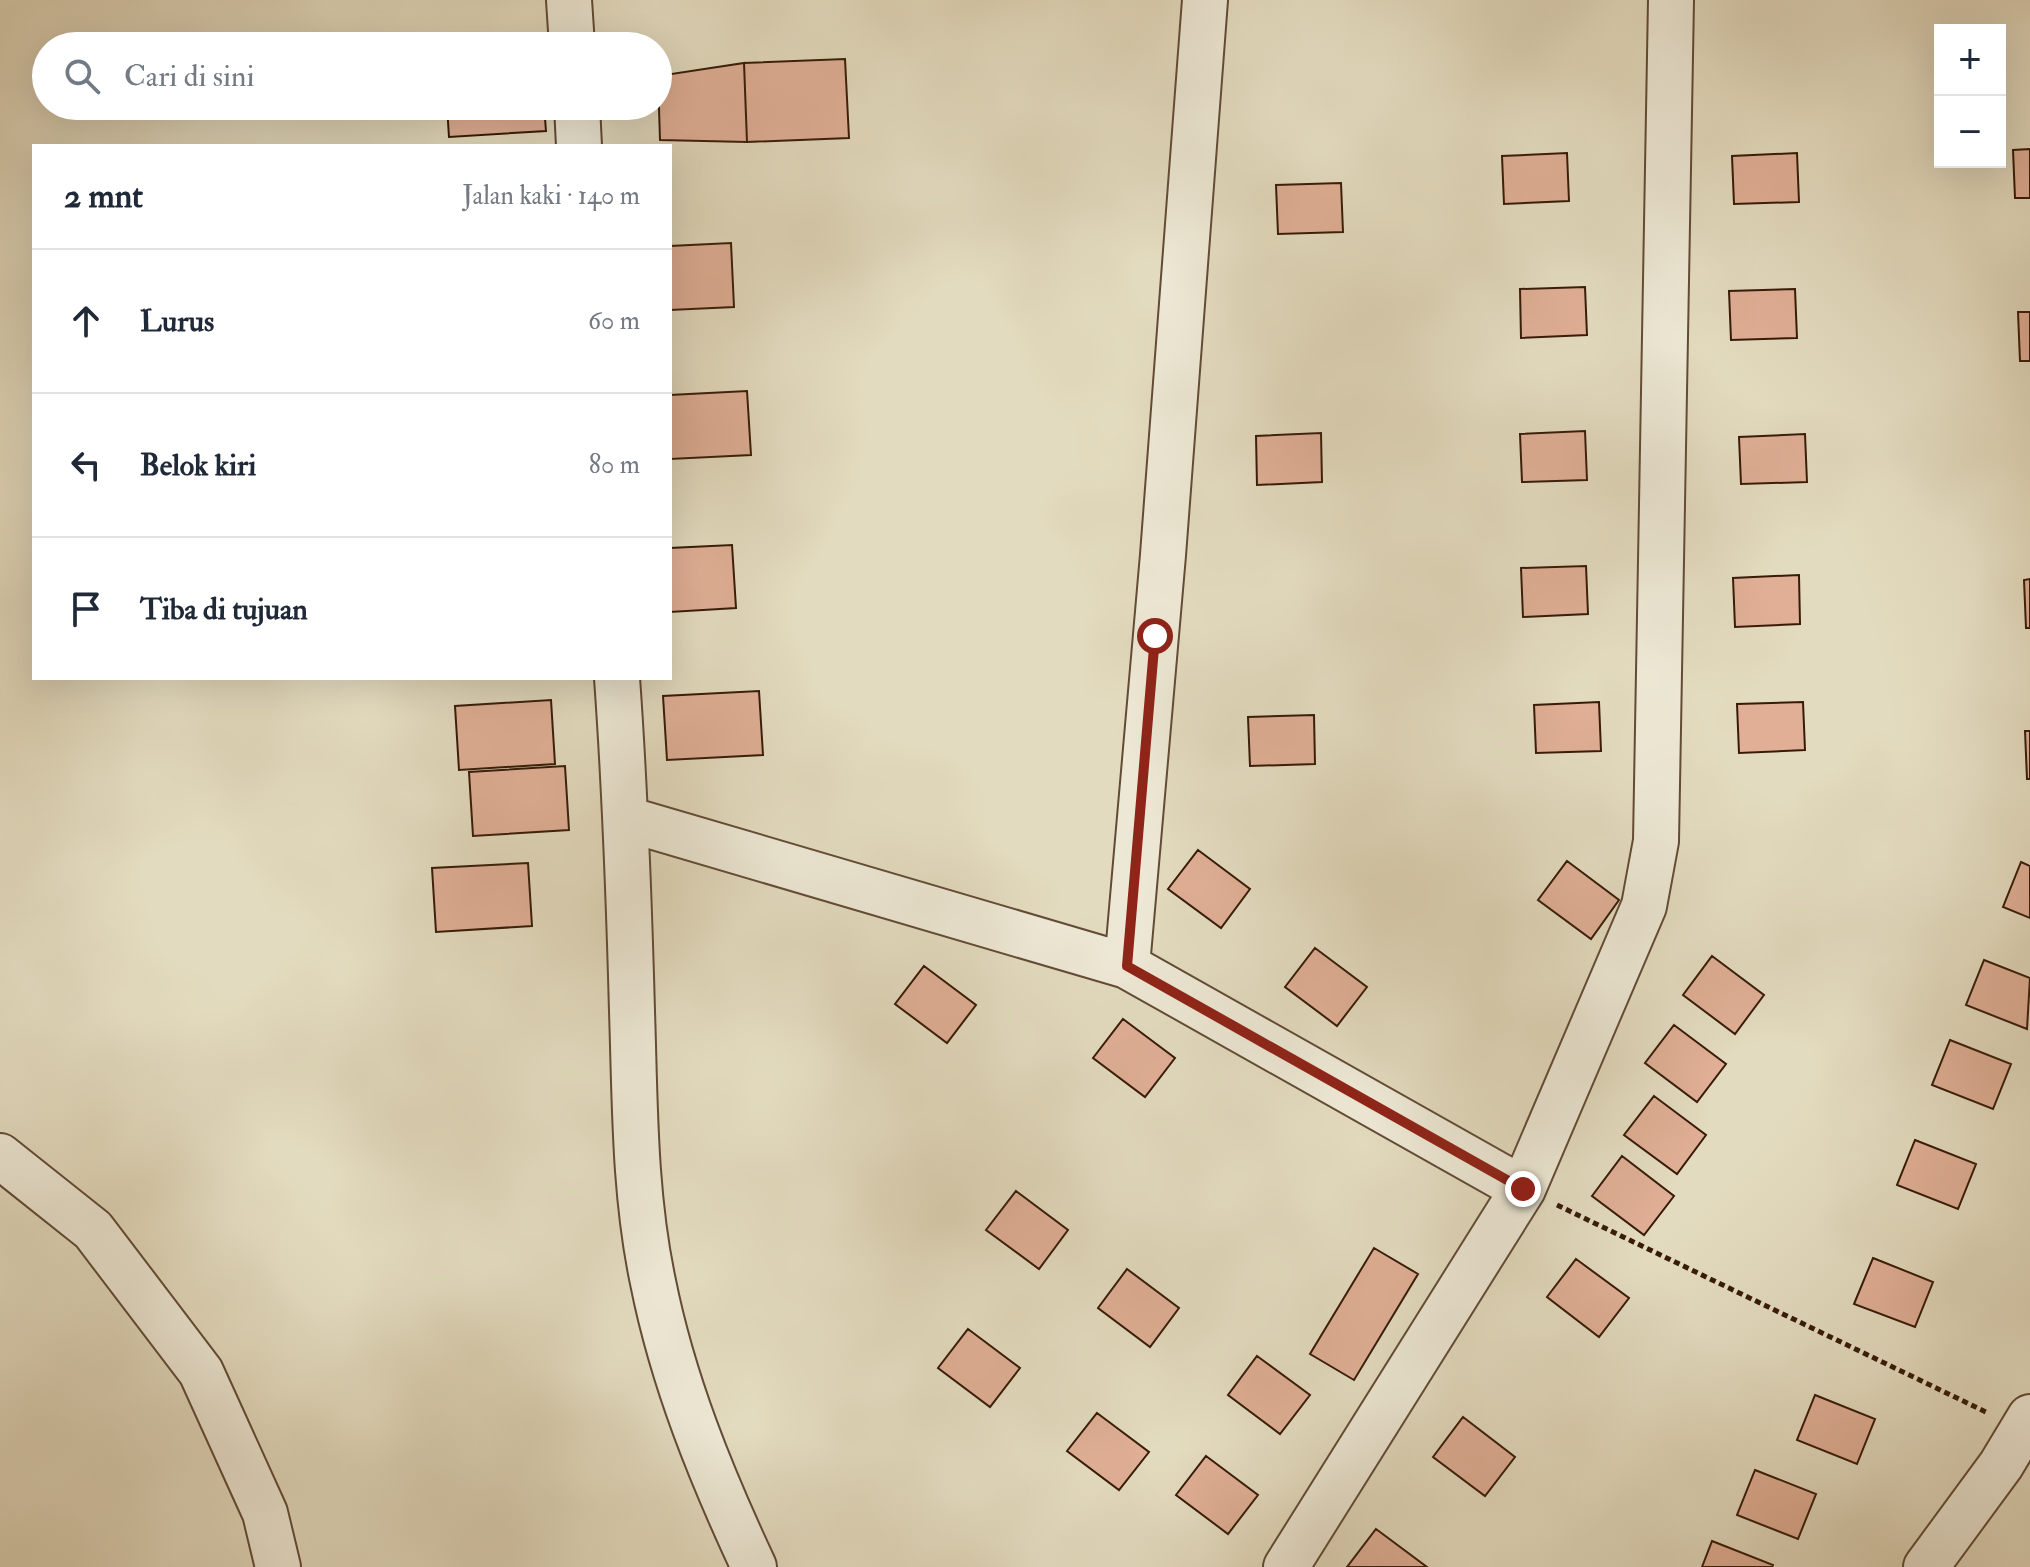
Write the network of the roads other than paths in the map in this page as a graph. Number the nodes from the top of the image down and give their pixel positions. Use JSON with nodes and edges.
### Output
{"nodes":[{"id":1,"x":569,"y":0,"type":"edge"},
{"id":2,"x":1205,"y":0,"type":"edge"},
{"id":3,"x":1671,"y":0,"type":"edge"},
{"id":4,"x":571,"y":32,"type":"edge"},
{"id":5,"x":578,"y":120,"type":"edge"},
{"id":6,"x":579,"y":144,"type":"edge"},
{"id":7,"x":617,"y":680,"type":"edge"},
{"id":8,"x":627,"y":819,"type":"junction"},
{"id":9,"x":1127,"y":966,"type":"junction"},
{"id":10,"x":0,"y":1156,"type":"edge"},
{"id":11,"x":1523,"y":1189,"type":"junction"},
{"id":12,"x":2027,"y":1424,"type":"edge"},
{"id":13,"x":278,"y":1567,"type":"edge"},
{"id":14,"x":754,"y":1567,"type":"edge"},
{"id":15,"x":1286,"y":1567,"type":"edge"},
{"id":16,"x":1926,"y":1567,"type":"edge"}],
"edges":[{"from":1,"to":4,"type":"street"},
{"from":2,"to":9,"type":"street"},
{"from":3,"to":11,"type":"street"},
{"from":5,"to":6,"type":"street"},
{"from":7,"to":8,"type":"street"},
{"from":8,"to":9,"type":"street"},
{"from":8,"to":14,"type":"street"},
{"from":9,"to":11,"type":"street"},
{"from":10,"to":13,"type":"street"},
{"from":11,"to":15,"type":"street"},
{"from":12,"to":16,"type":"street"}]}
